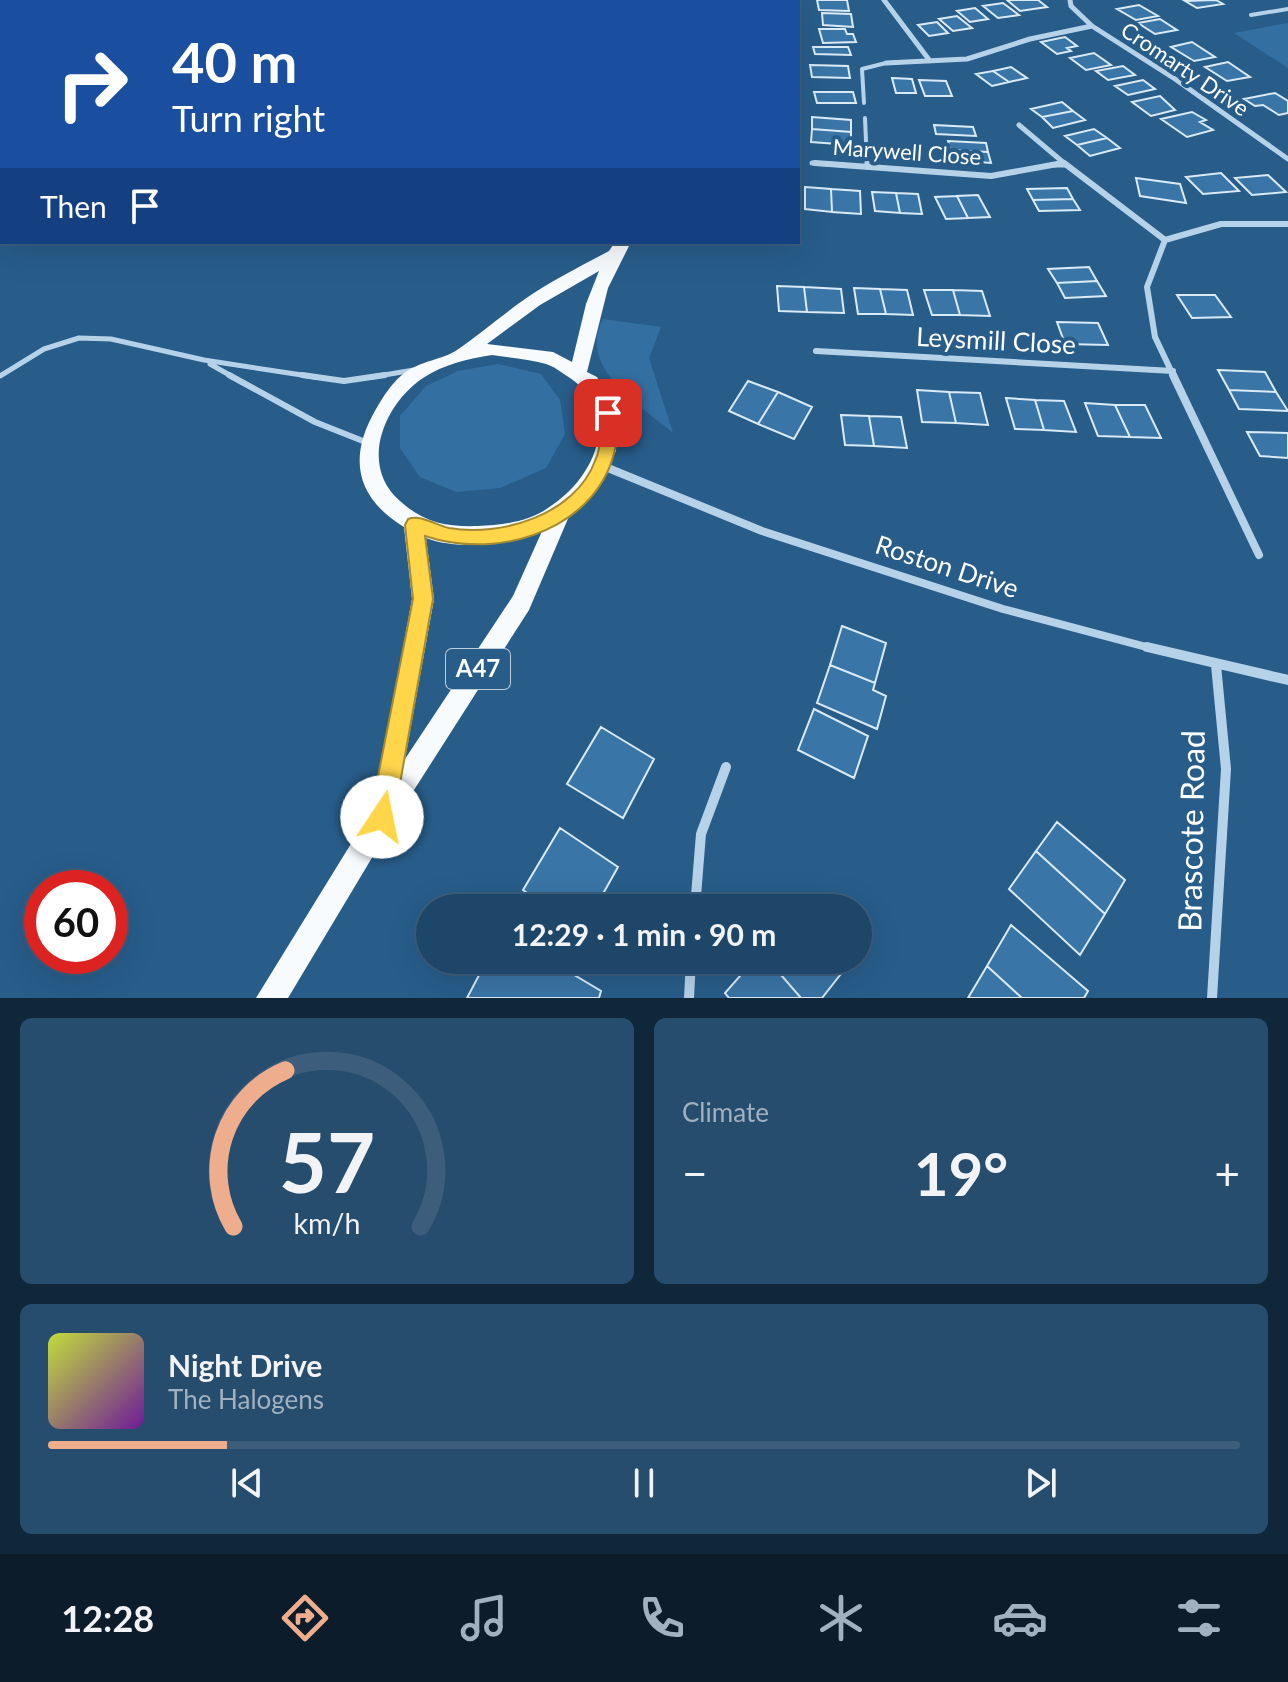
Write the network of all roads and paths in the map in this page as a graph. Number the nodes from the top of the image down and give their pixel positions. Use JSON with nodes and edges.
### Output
{"nodes":[{"id":1,"x":884,"y":0,"type":"edge"},
{"id":2,"x":1070,"y":0,"type":"edge"},
{"id":3,"x":1288,"y":9,"type":"edge"},
{"id":4,"x":1251,"y":15,"type":"dead end"},
{"id":5,"x":1092,"y":26,"type":"junction"},
{"id":6,"x":930,"y":61,"type":"junction"},
{"id":7,"x":886,"y":63,"type":"joint"},
{"id":8,"x":864,"y":103,"type":"dead end"},
{"id":9,"x":865,"y":118,"type":"dead end"},
{"id":10,"x":1019,"y":125,"type":"dead end"},
{"id":11,"x":1288,"y":159,"type":"edge"},
{"id":12,"x":812,"y":163,"type":"dead end"},
{"id":13,"x":1064,"y":163,"type":"junction"},
{"id":14,"x":867,"y":167,"type":"junction"},
{"id":15,"x":1288,"y":224,"type":"edge"},
{"id":16,"x":1165,"y":240,"type":"junction"},
{"id":17,"x":618,"y":248,"type":"edge"},
{"id":18,"x":816,"y":351,"type":"dead end"},
{"id":19,"x":459,"y":354,"type":"junction"},
{"id":20,"x":204,"y":360,"type":"junction"},
{"id":21,"x":427,"y":368,"type":"junction"},
{"id":22,"x":579,"y":371,"type":"junction"},
{"id":23,"x":1173,"y":371,"type":"junction"},
{"id":24,"x":0,"y":376,"type":"edge"},
{"id":25,"x":369,"y":443,"type":"junction"},
{"id":26,"x":603,"y":466,"type":"junction"},
{"id":27,"x":560,"y":514,"type":"junction"},
{"id":28,"x":414,"y":525,"type":"junction"},
{"id":29,"x":1259,"y":555,"type":"dead end"},
{"id":30,"x":1216,"y":665,"type":"junction"},
{"id":31,"x":1288,"y":680,"type":"edge"},
{"id":32,"x":726,"y":767,"type":"dead end"},
{"id":33,"x":382,"y":817,"type":"junction"},
{"id":34,"x":696,"y":894,"type":"edge"},
{"id":35,"x":690,"y":974,"type":"edge"},
{"id":36,"x":271,"y":998,"type":"edge"},
{"id":37,"x":689,"y":998,"type":"edge"},
{"id":38,"x":1212,"y":998,"type":"edge"}],
"edges":[{"from":1,"to":6,"type":"street"},
{"from":2,"to":5,"type":"street","name":"Cromarty Drive"},
{"from":3,"to":4,"type":"lane"},
{"from":5,"to":6,"type":"street"},
{"from":5,"to":11,"type":"street","name":"Cromarty Drive"},
{"from":6,"to":7,"type":"street"},
{"from":7,"to":8,"type":"lane"},
{"from":9,"to":14,"type":"lane"},
{"from":10,"to":13,"type":"street"},
{"from":12,"to":14,"type":"street","name":"Marywell Close"},
{"from":13,"to":14,"type":"street","name":"Marywell Close"},
{"from":13,"to":16,"type":"street"},
{"from":15,"to":16,"type":"street"},
{"from":16,"to":23,"type":"street"},
{"from":17,"to":19,"type":"main road"},
{"from":17,"to":22,"type":"main road"},
{"from":18,"to":23,"type":"street","name":"Leysmill Close"},
{"from":19,"to":21,"type":"main road"},
{"from":19,"to":22,"type":"main road"},
{"from":20,"to":21,"type":"lane"},
{"from":20,"to":24,"type":"lane"},
{"from":20,"to":25,"type":"lane"},
{"from":21,"to":25,"type":"main road"},
{"from":22,"to":26,"type":"main road"},
{"from":23,"to":29,"type":"street"},
{"from":25,"to":28,"type":"main road"},
{"from":26,"to":27,"type":"main road"},
{"from":26,"to":30,"type":"street","name":"Roston Drive"},
{"from":27,"to":28,"type":"main road"},
{"from":27,"to":33,"type":"main road","number":"A47"},
{"from":28,"to":33,"type":"main road","number":"A47"},
{"from":30,"to":31,"type":"street","name":"Roston Drive"},
{"from":30,"to":38,"type":"street","name":"Brascote Road"},
{"from":32,"to":34,"type":"street"},
{"from":33,"to":36,"type":"main road","number":"A47"},
{"from":35,"to":37,"type":"street"}]}
